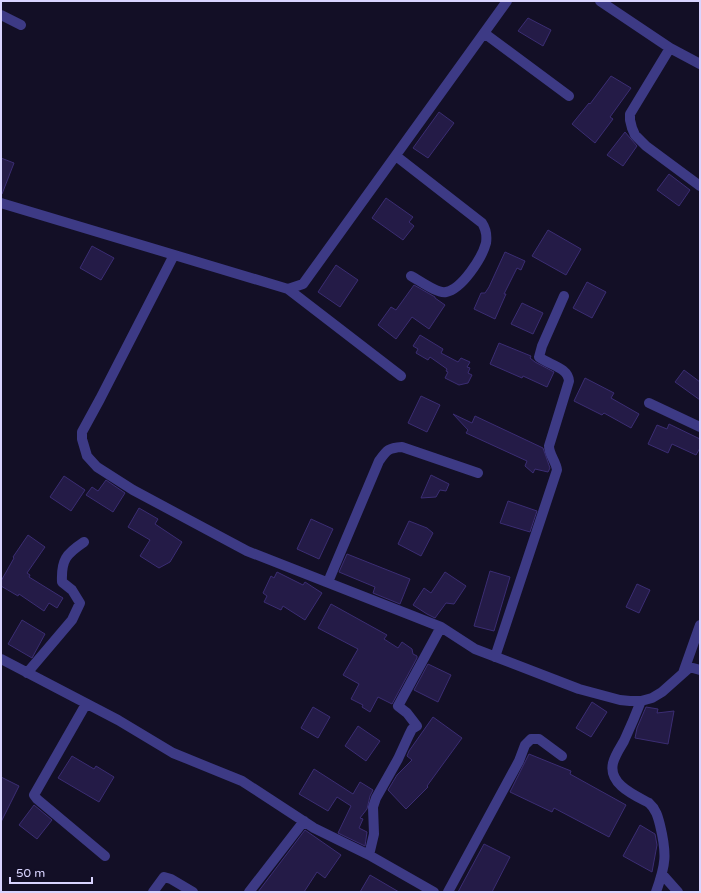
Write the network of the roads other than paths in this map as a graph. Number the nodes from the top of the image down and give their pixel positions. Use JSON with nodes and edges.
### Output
{"nodes":[{"id":1,"x":507,"y":1,"type":"edge"},
{"id":2,"x":600,"y":1,"type":"edge"},
{"id":3,"x":1,"y":15,"type":"edge"},
{"id":4,"x":21,"y":25,"type":"dead end"},
{"id":5,"x":484,"y":33,"type":"junction"},
{"id":6,"x":670,"y":48,"type":"junction"},
{"id":7,"x":700,"y":64,"type":"edge"},
{"id":8,"x":569,"y":96,"type":"dead end"},
{"id":9,"x":396,"y":156,"type":"junction"},
{"id":10,"x":700,"y":186,"type":"edge"},
{"id":11,"x":1,"y":203,"type":"edge"},
{"id":12,"x":174,"y":255,"type":"junction"},
{"id":13,"x":411,"y":276,"type":"dead end"},
{"id":14,"x":288,"y":289,"type":"junction"},
{"id":15,"x":564,"y":296,"type":"dead end"},
{"id":16,"x":401,"y":376,"type":"dead end"},
{"id":17,"x":649,"y":404,"type":"dead end"},
{"id":18,"x":700,"y":427,"type":"edge"},
{"id":19,"x":478,"y":473,"type":"dead end"},
{"id":20,"x":84,"y":542,"type":"dead end"},
{"id":21,"x":328,"y":582,"type":"junction"},
{"id":22,"x":700,"y":625,"type":"edge"},
{"id":23,"x":441,"y":627,"type":"junction"},
{"id":24,"x":495,"y":657,"type":"junction"},
{"id":25,"x":1,"y":659,"type":"edge"},
{"id":26,"x":700,"y":670,"type":"edge"},
{"id":27,"x":27,"y":673,"type":"junction"},
{"id":28,"x":683,"y":673,"type":"junction"},
{"id":29,"x":641,"y":701,"type":"junction"},
{"id":30,"x":86,"y":704,"type":"junction"},
{"id":31,"x":562,"y":756,"type":"dead end"},
{"id":32,"x":304,"y":822,"type":"junction"},
{"id":33,"x":369,"y":855,"type":"junction"},
{"id":34,"x":105,"y":856,"type":"dead end"},
{"id":35,"x":662,"y":874,"type":"junction"},
{"id":36,"x":153,"y":892,"type":"edge"},
{"id":37,"x":193,"y":892,"type":"edge"},
{"id":38,"x":249,"y":892,"type":"edge"},
{"id":39,"x":434,"y":892,"type":"edge"},
{"id":40,"x":448,"y":892,"type":"edge"},
{"id":41,"x":656,"y":892,"type":"edge"},
{"id":42,"x":678,"y":892,"type":"edge"}],
"edges":[{"from":1,"to":5,"type":"street"},
{"from":2,"to":6,"type":"street"},
{"from":3,"to":4,"type":"street"},
{"from":5,"to":8,"type":"street"},
{"from":5,"to":9,"type":"street"},
{"from":6,"to":7,"type":"street"},
{"from":6,"to":10,"type":"street"},
{"from":9,"to":13,"type":"street"},
{"from":9,"to":14,"type":"street"},
{"from":11,"to":12,"type":"street"},
{"from":12,"to":14,"type":"street"},
{"from":12,"to":21,"type":"street"},
{"from":14,"to":16,"type":"street"},
{"from":15,"to":24,"type":"street"},
{"from":17,"to":18,"type":"street"},
{"from":19,"to":21,"type":"street"},
{"from":20,"to":27,"type":"street"},
{"from":21,"to":23,"type":"street"},
{"from":22,"to":28,"type":"street"},
{"from":23,"to":24,"type":"street"},
{"from":23,"to":33,"type":"street"},
{"from":24,"to":29,"type":"street"},
{"from":25,"to":27,"type":"street"},
{"from":26,"to":28,"type":"street"},
{"from":27,"to":30,"type":"street"},
{"from":28,"to":29,"type":"street"},
{"from":29,"to":35,"type":"street"},
{"from":30,"to":32,"type":"street"},
{"from":30,"to":34,"type":"street"},
{"from":31,"to":40,"type":"street"},
{"from":32,"to":33,"type":"street"},
{"from":32,"to":38,"type":"street"},
{"from":33,"to":39,"type":"street"},
{"from":35,"to":41,"type":"street"},
{"from":35,"to":42,"type":"street"},
{"from":36,"to":37,"type":"street"}]}
